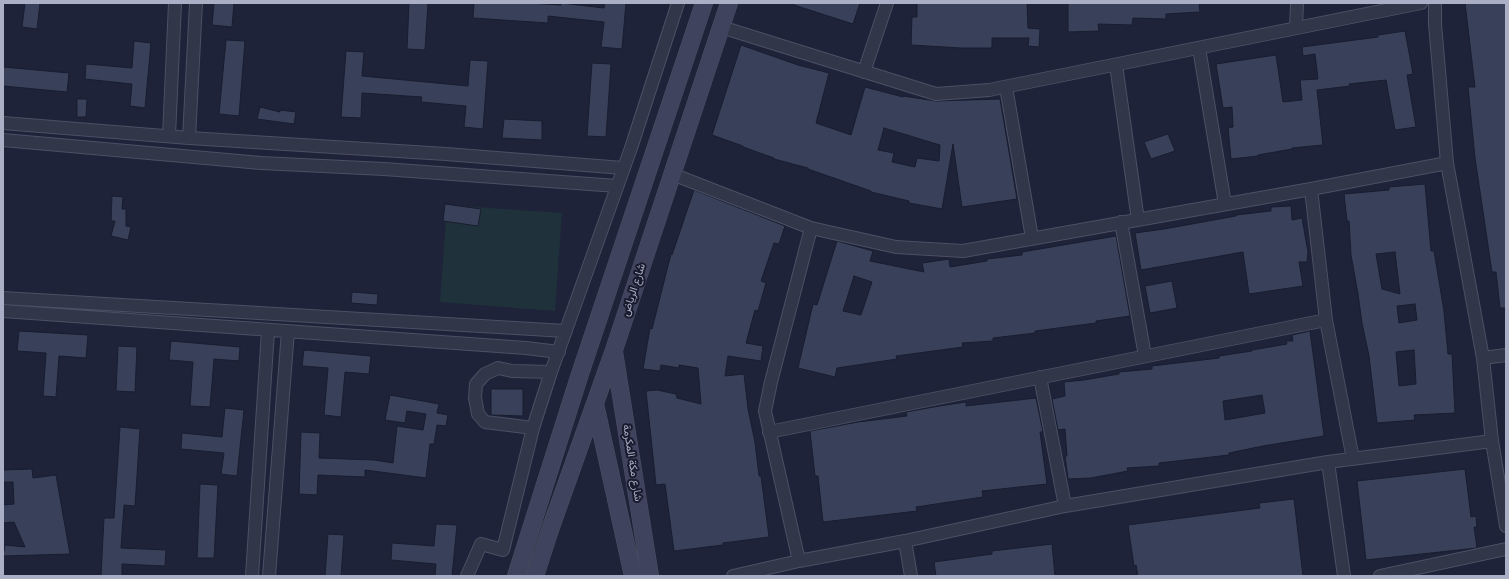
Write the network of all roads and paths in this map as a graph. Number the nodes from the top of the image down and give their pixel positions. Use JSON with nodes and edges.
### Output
{"nodes":[{"id":1,"x":175,"y":3,"type":"edge"},
{"id":2,"x":196,"y":3,"type":"edge"},
{"id":3,"x":678,"y":3,"type":"edge"},
{"id":4,"x":704,"y":3,"type":"edge"},
{"id":5,"x":729,"y":3,"type":"edge"},
{"id":6,"x":887,"y":3,"type":"edge"},
{"id":7,"x":1298,"y":3,"type":"edge"},
{"id":8,"x":1421,"y":3,"type":"edge"},
{"id":9,"x":1435,"y":3,"type":"edge"},
{"id":10,"x":721,"y":27,"type":"junction"},
{"id":11,"x":1296,"y":28,"type":"junction"},
{"id":12,"x":1199,"y":48,"type":"junction"},
{"id":13,"x":1116,"y":65,"type":"junction"},
{"id":14,"x":864,"y":72,"type":"junction"},
{"id":15,"x":1006,"y":87,"type":"junction"},
{"id":16,"x":3,"y":123,"type":"edge"},
{"id":17,"x":169,"y":136,"type":"junction"},
{"id":18,"x":189,"y":138,"type":"junction"},
{"id":19,"x":3,"y":140,"type":"edge"},
{"id":20,"x":1447,"y":163,"type":"junction"},
{"id":21,"x":623,"y":168,"type":"junction"},
{"id":22,"x":672,"y":174,"type":"junction"},
{"id":23,"x":617,"y":186,"type":"junction"},
{"id":24,"x":1311,"y":189,"type":"junction"},
{"id":25,"x":1225,"y":204,"type":"junction"},
{"id":26,"x":1138,"y":220,"type":"junction"},
{"id":27,"x":1121,"y":222,"type":"junction"},
{"id":28,"x":811,"y":228,"type":"junction"},
{"id":29,"x":1032,"y":238,"type":"junction"},
{"id":30,"x":3,"y":298,"type":"edge"},
{"id":31,"x":3,"y":311,"type":"edge"},
{"id":32,"x":1326,"y":320,"type":"junction"},
{"id":33,"x":268,"y":331,"type":"junction"},
{"id":34,"x":288,"y":331,"type":"junction"},
{"id":35,"x":566,"y":331,"type":"junction"},
{"id":36,"x":614,"y":350,"type":"junction"},
{"id":37,"x":559,"y":352,"type":"junction"},
{"id":38,"x":1506,"y":355,"type":"edge"},
{"id":39,"x":1145,"y":356,"type":"junction"},
{"id":40,"x":1483,"y":358,"type":"junction"},
{"id":41,"x":551,"y":372,"type":"junction"},
{"id":42,"x":1040,"y":377,"type":"junction"},
{"id":43,"x":595,"y":404,"type":"junction"},
{"id":44,"x":533,"y":428,"type":"junction"},
{"id":45,"x":769,"y":432,"type":"junction"},
{"id":46,"x":1492,"y":441,"type":"junction"},
{"id":47,"x":605,"y":450,"type":"junction"},
{"id":48,"x":578,"y":453,"type":"junction"},
{"id":49,"x":1353,"y":459,"type":"junction"},
{"id":50,"x":1328,"y":462,"type":"junction"},
{"id":51,"x":1065,"y":506,"type":"junction"},
{"id":52,"x":1506,"y":519,"type":"edge"},
{"id":53,"x":532,"y":528,"type":"junction"},
{"id":54,"x":547,"y":540,"type":"junction"},
{"id":55,"x":905,"y":541,"type":"junction"},
{"id":56,"x":1506,"y":549,"type":"edge"},
{"id":57,"x":799,"y":561,"type":"junction"},
{"id":58,"x":252,"y":576,"type":"edge"},
{"id":59,"x":269,"y":576,"type":"edge"},
{"id":60,"x":467,"y":576,"type":"edge"},
{"id":61,"x":516,"y":576,"type":"edge"},
{"id":62,"x":535,"y":576,"type":"edge"},
{"id":63,"x":633,"y":576,"type":"edge"},
{"id":64,"x":650,"y":576,"type":"edge"},
{"id":65,"x":733,"y":576,"type":"edge"},
{"id":66,"x":911,"y":576,"type":"edge"},
{"id":67,"x":1344,"y":576,"type":"edge"},
{"id":68,"x":1380,"y":576,"type":"edge"}],
"edges":[{"from":1,"to":17,"type":"street"},
{"from":2,"to":18,"type":"street"},
{"from":3,"to":21,"type":"street"},
{"from":4,"to":53,"type":"main road"},
{"from":5,"to":10,"type":"main road","name":"شارع الرياض"},
{"from":6,"to":14,"type":"street"},
{"from":7,"to":11,"type":"street"},
{"from":8,"to":11,"type":"street"},
{"from":9,"to":20,"type":"street"},
{"from":10,"to":14,"type":"street"},
{"from":10,"to":22,"type":"main road","name":"شارع الرياض"},
{"from":11,"to":12,"type":"street"},
{"from":12,"to":13,"type":"street"},
{"from":12,"to":25,"type":"street"},
{"from":13,"to":15,"type":"street"},
{"from":13,"to":26,"type":"street"},
{"from":14,"to":15,"type":"street"},
{"from":15,"to":29,"type":"street"},
{"from":16,"to":17,"type":"street"},
{"from":17,"to":18,"type":"street"},
{"from":18,"to":21,"type":"street"},
{"from":19,"to":23,"type":"street"},
{"from":20,"to":24,"type":"street"},
{"from":20,"to":40,"type":"street"},
{"from":21,"to":23,"type":"street"},
{"from":22,"to":28,"type":"street"},
{"from":22,"to":36,"type":"main road","name":"شارع الرياض"},
{"from":23,"to":35,"type":"street"},
{"from":24,"to":25,"type":"street"},
{"from":24,"to":32,"type":"street"},
{"from":25,"to":26,"type":"street"},
{"from":26,"to":27,"type":"street"},
{"from":27,"to":29,"type":"street"},
{"from":27,"to":39,"type":"street"},
{"from":28,"to":29,"type":"street"},
{"from":28,"to":45,"type":"street"},
{"from":30,"to":35,"type":"street"},
{"from":31,"to":33,"type":"street"},
{"from":32,"to":39,"type":"street"},
{"from":32,"to":49,"type":"street"},
{"from":33,"to":34,"type":"street"},
{"from":33,"to":58,"type":"street"},
{"from":34,"to":37,"type":"street"},
{"from":34,"to":59,"type":"street"},
{"from":35,"to":37,"type":"street"},
{"from":36,"to":43,"type":"main road","name":"شارع الرياض"},
{"from":36,"to":64,"type":"main road","name":"شارع مكة المكرمة"},
{"from":37,"to":41,"type":"street"},
{"from":38,"to":40,"type":"street"},
{"from":39,"to":42,"type":"street"},
{"from":40,"to":46,"type":"street"},
{"from":41,"to":44,"type":"street"},
{"from":41,"to":44,"type":"street"},
{"from":42,"to":45,"type":"street"},
{"from":42,"to":51,"type":"street"},
{"from":43,"to":47,"type":"main road","name":"شارع مكة المكرمة"},
{"from":43,"to":48,"type":"main road","name":"شارع الرياض"},
{"from":44,"to":60,"type":"street"},
{"from":45,"to":57,"type":"street"},
{"from":46,"to":49,"type":"street"},
{"from":46,"to":52,"type":"street"},
{"from":47,"to":48,"type":"main road"},
{"from":47,"to":63,"type":"main road","name":"شارع مكة المكرمة"},
{"from":48,"to":54,"type":"main road","name":"شارع الرياض"},
{"from":49,"to":50,"type":"street"},
{"from":50,"to":51,"type":"street"},
{"from":50,"to":67,"type":"street"},
{"from":51,"to":55,"type":"street"},
{"from":53,"to":54,"type":"main road"},
{"from":53,"to":61,"type":"main road"},
{"from":54,"to":62,"type":"main road","name":"شارع الرياض"},
{"from":55,"to":57,"type":"street"},
{"from":55,"to":66,"type":"street"},
{"from":56,"to":68,"type":"street"},
{"from":57,"to":65,"type":"street"}]}
